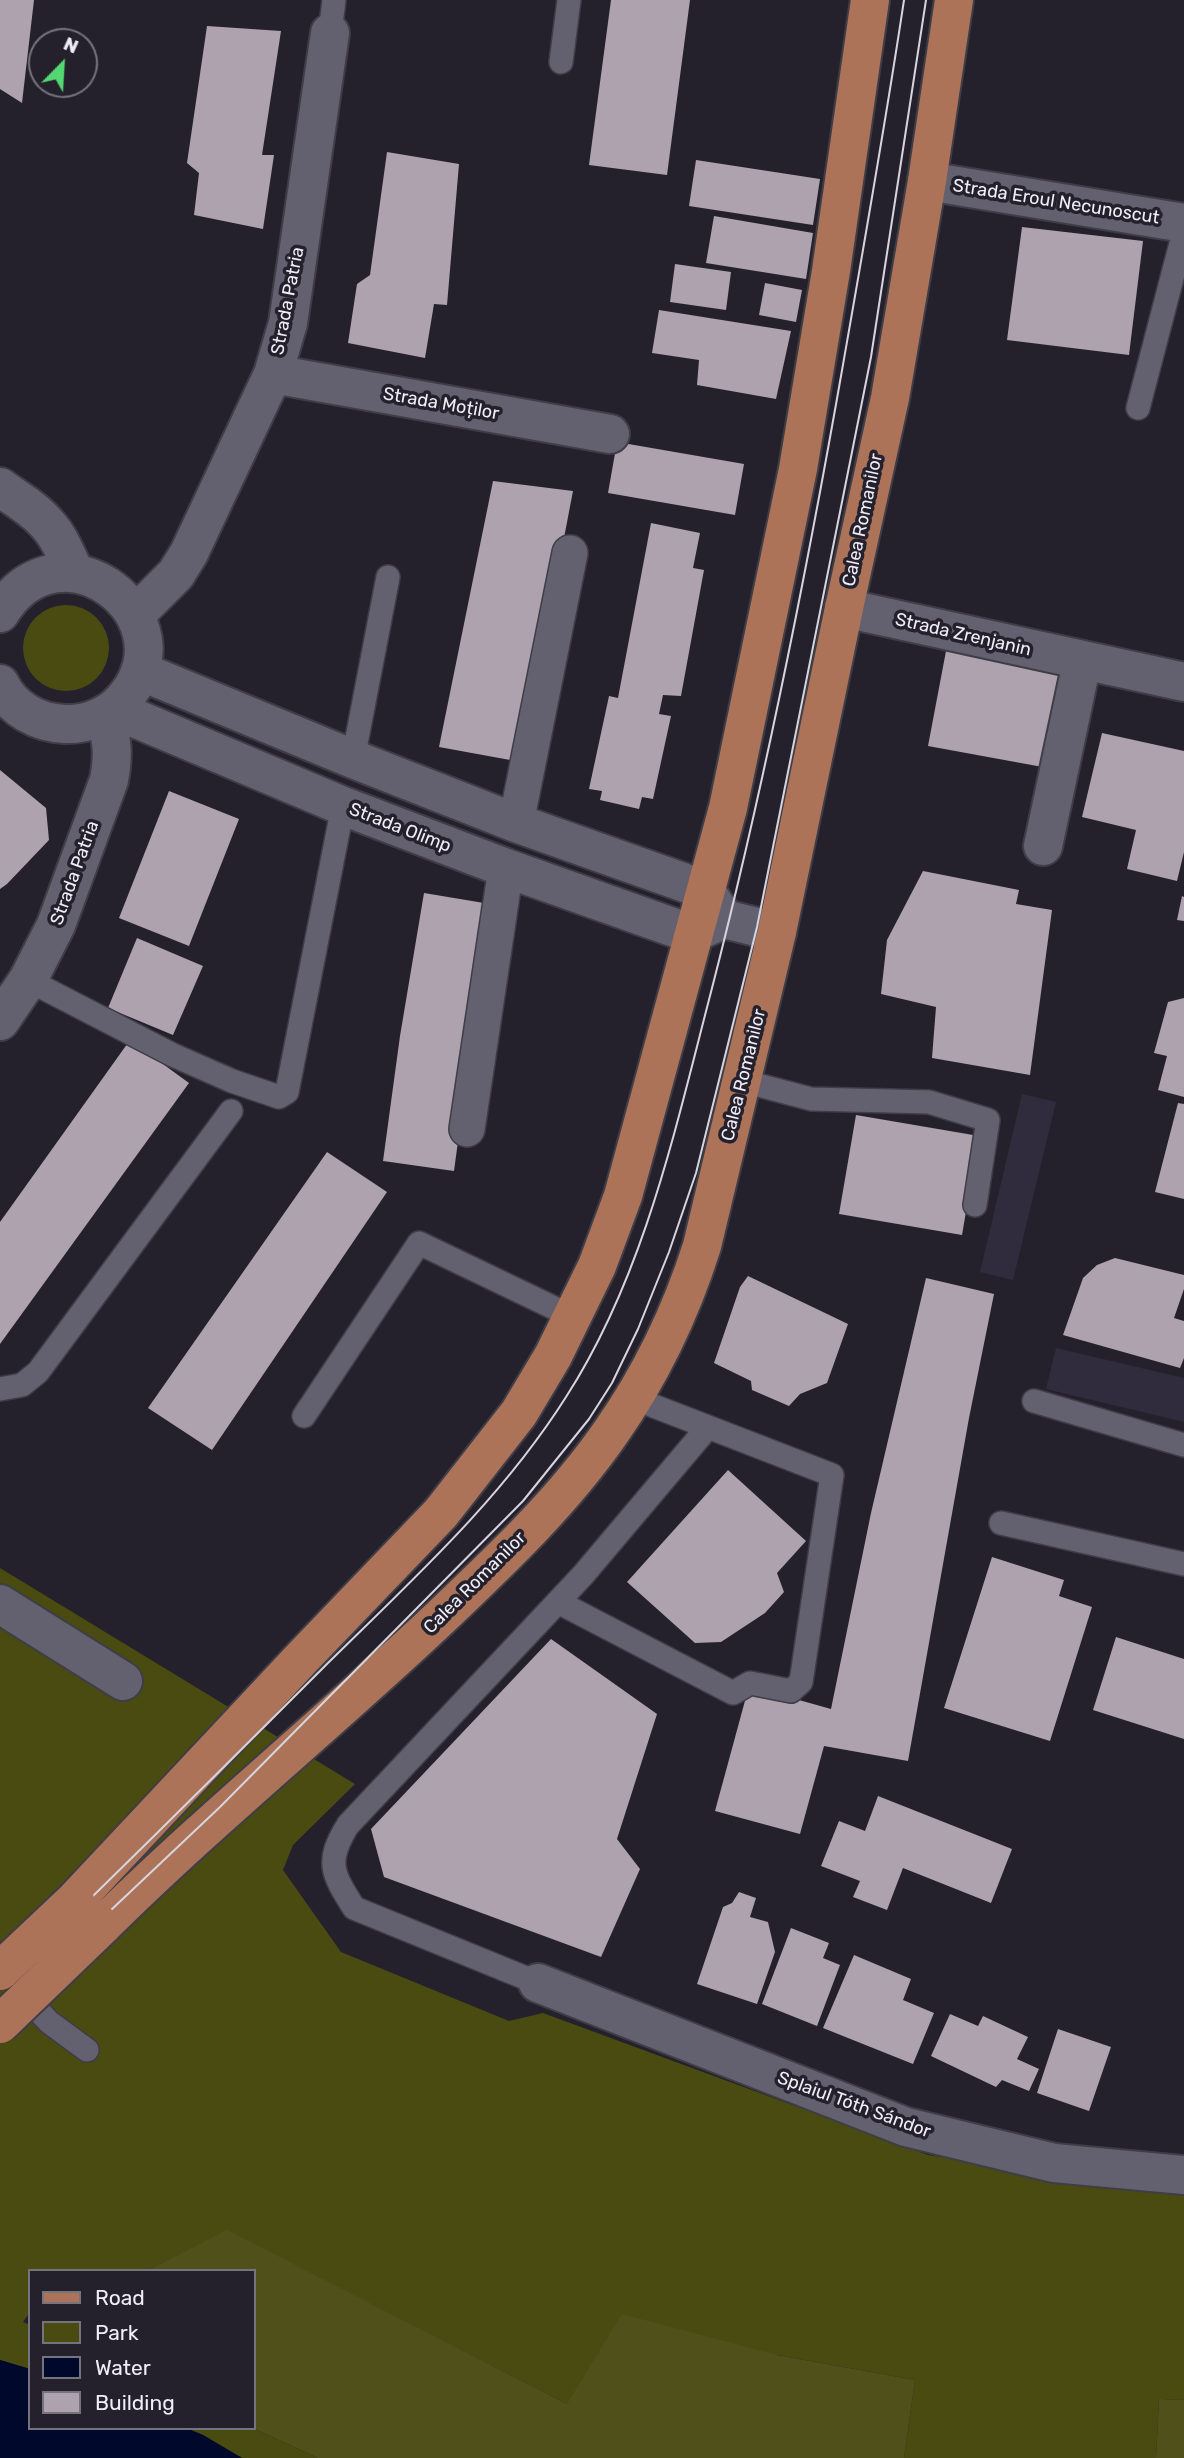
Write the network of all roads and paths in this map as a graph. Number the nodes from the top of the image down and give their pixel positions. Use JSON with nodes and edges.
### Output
{"nodes":[{"id":1,"x":569,"y":0,"type":"edge"},
{"id":2,"x":870,"y":0,"type":"edge"},
{"id":3,"x":954,"y":0,"type":"edge"},
{"id":4,"x":332,"y":16,"type":"edge"},
{"id":5,"x":561,"y":62,"type":"dead end"},
{"id":6,"x":927,"y":181,"type":"junction"},
{"id":7,"x":1184,"y":223,"type":"edge"},
{"id":8,"x":1184,"y":232,"type":"edge"},
{"id":9,"x":273,"y":374,"type":"junction"},
{"id":10,"x":1138,"y":408,"type":"dead end"},
{"id":11,"x":610,"y":434,"type":"dead end"},
{"id":12,"x":0,"y":487,"type":"edge"},
{"id":13,"x":570,"y":553,"type":"dead end"},
{"id":14,"x":75,"y":573,"type":"junction"},
{"id":15,"x":388,"y":577,"type":"dead end"},
{"id":16,"x":844,"y":608,"type":"junction"},
{"id":17,"x":0,"y":613,"type":"edge"},
{"id":18,"x":135,"y":615,"type":"junction"},
{"id":19,"x":1083,"y":662,"type":"junction"},
{"id":20,"x":140,"y":671,"type":"junction"},
{"id":21,"x":1184,"y":682,"type":"edge"},
{"id":22,"x":1,"y":688,"type":"edge"},
{"id":23,"x":109,"y":712,"type":"junction"},
{"id":24,"x":353,"y":759,"type":"junction"},
{"id":25,"x":343,"y":806,"type":"junction"},
{"id":26,"x":516,"y":823,"type":"junction"},
{"id":27,"x":1043,"y":846,"type":"dead end"},
{"id":28,"x":506,"y":868,"type":"junction"},
{"id":29,"x":707,"y":914,"type":"junction"},
{"id":30,"x":777,"y":932,"type":"junction"},
{"id":31,"x":28,"y":980,"type":"junction"},
{"id":32,"x":0,"y":1021,"type":"edge"},
{"id":33,"x":743,"y":1081,"type":"junction"},
{"id":34,"x":231,"y":1111,"type":"dead end"},
{"id":35,"x":467,"y":1129,"type":"dead end"},
{"id":36,"x":975,"y":1205,"type":"dead end"},
{"id":37,"x":573,"y":1317,"type":"junction"},
{"id":38,"x":0,"y":1389,"type":"edge"},
{"id":39,"x":633,"y":1398,"type":"junction"},
{"id":40,"x":1034,"y":1401,"type":"dead end"},
{"id":41,"x":304,"y":1416,"type":"dead end"},
{"id":42,"x":708,"y":1427,"type":"junction"},
{"id":43,"x":1184,"y":1446,"type":"edge"},
{"id":44,"x":1001,"y":1523,"type":"dead end"},
{"id":45,"x":1184,"y":1564,"type":"edge"},
{"id":46,"x":558,"y":1602,"type":"junction"},
{"id":47,"x":0,"y":1604,"type":"edge"},
{"id":48,"x":123,"y":1681,"type":"dead end"},
{"id":49,"x":0,"y":1971,"type":"edge"},
{"id":50,"x":538,"y":1983,"type":"joint"},
{"id":51,"x":0,"y":2024,"type":"edge"},
{"id":52,"x":87,"y":2050,"type":"dead end"},
{"id":53,"x":1184,"y":2175,"type":"edge"}],
"edges":[{"from":1,"to":5,"type":"lane"},
{"from":2,"to":29,"type":"main road"},
{"from":3,"to":6,"type":"main road","name":"Calea Romanilor"},
{"from":4,"to":9,"type":"street","name":"Strada Patria"},
{"from":6,"to":7,"type":"street","name":"Strada Eroul Necunoscut"},
{"from":6,"to":16,"type":"main road","name":"Calea Romanilor"},
{"from":8,"to":10,"type":"lane"},
{"from":9,"to":11,"type":"street","name":"Strada Moților"},
{"from":9,"to":18,"type":"street","name":"Strada Patria"},
{"from":12,"to":14,"type":"street"},
{"from":13,"to":26,"type":"street"},
{"from":14,"to":17,"type":"street"},
{"from":14,"to":18,"type":"street"},
{"from":15,"to":24,"type":"lane"},
{"from":16,"to":19,"type":"street","name":"Strada Zrenjanin"},
{"from":16,"to":30,"type":"main road","name":"Calea Romanilor"},
{"from":18,"to":20,"type":"street"},
{"from":19,"to":21,"type":"street","name":"Strada Zrenjanin"},
{"from":19,"to":27,"type":"street"},
{"from":20,"to":23,"type":"street"},
{"from":20,"to":24,"type":"street"},
{"from":22,"to":23,"type":"street"},
{"from":23,"to":25,"type":"street","name":"Strada Olimp"},
{"from":23,"to":31,"type":"street","name":"Strada Patria"},
{"from":24,"to":26,"type":"street"},
{"from":25,"to":28,"type":"street","name":"Strada Olimp"},
{"from":25,"to":31,"type":"lane"},
{"from":26,"to":29,"type":"street"},
{"from":28,"to":29,"type":"street","name":"Strada Olimp"},
{"from":28,"to":35,"type":"street"},
{"from":29,"to":30,"type":"street"},
{"from":29,"to":37,"type":"main road"},
{"from":30,"to":33,"type":"main road","name":"Calea Romanilor"},
{"from":31,"to":32,"type":"street","name":"Strada Patria"},
{"from":33,"to":36,"type":"lane"},
{"from":33,"to":39,"type":"main road","name":"Calea Romanilor"},
{"from":34,"to":38,"type":"lane"},
{"from":37,"to":41,"type":"lane"},
{"from":37,"to":49,"type":"main road","bridge":true},
{"from":39,"to":42,"type":"lane"},
{"from":39,"to":51,"type":"main road","name":"Calea Romanilor","bridge":true},
{"from":40,"to":43,"type":"lane"},
{"from":42,"to":46,"type":"lane"},
{"from":42,"to":46,"type":"lane"},
{"from":44,"to":45,"type":"lane"},
{"from":46,"to":50,"type":"lane"},
{"from":47,"to":48,"type":"street"},
{"from":49,"to":52,"type":"lane"},
{"from":50,"to":53,"type":"street","name":"Splaiul Tóth Sándor"}]}
